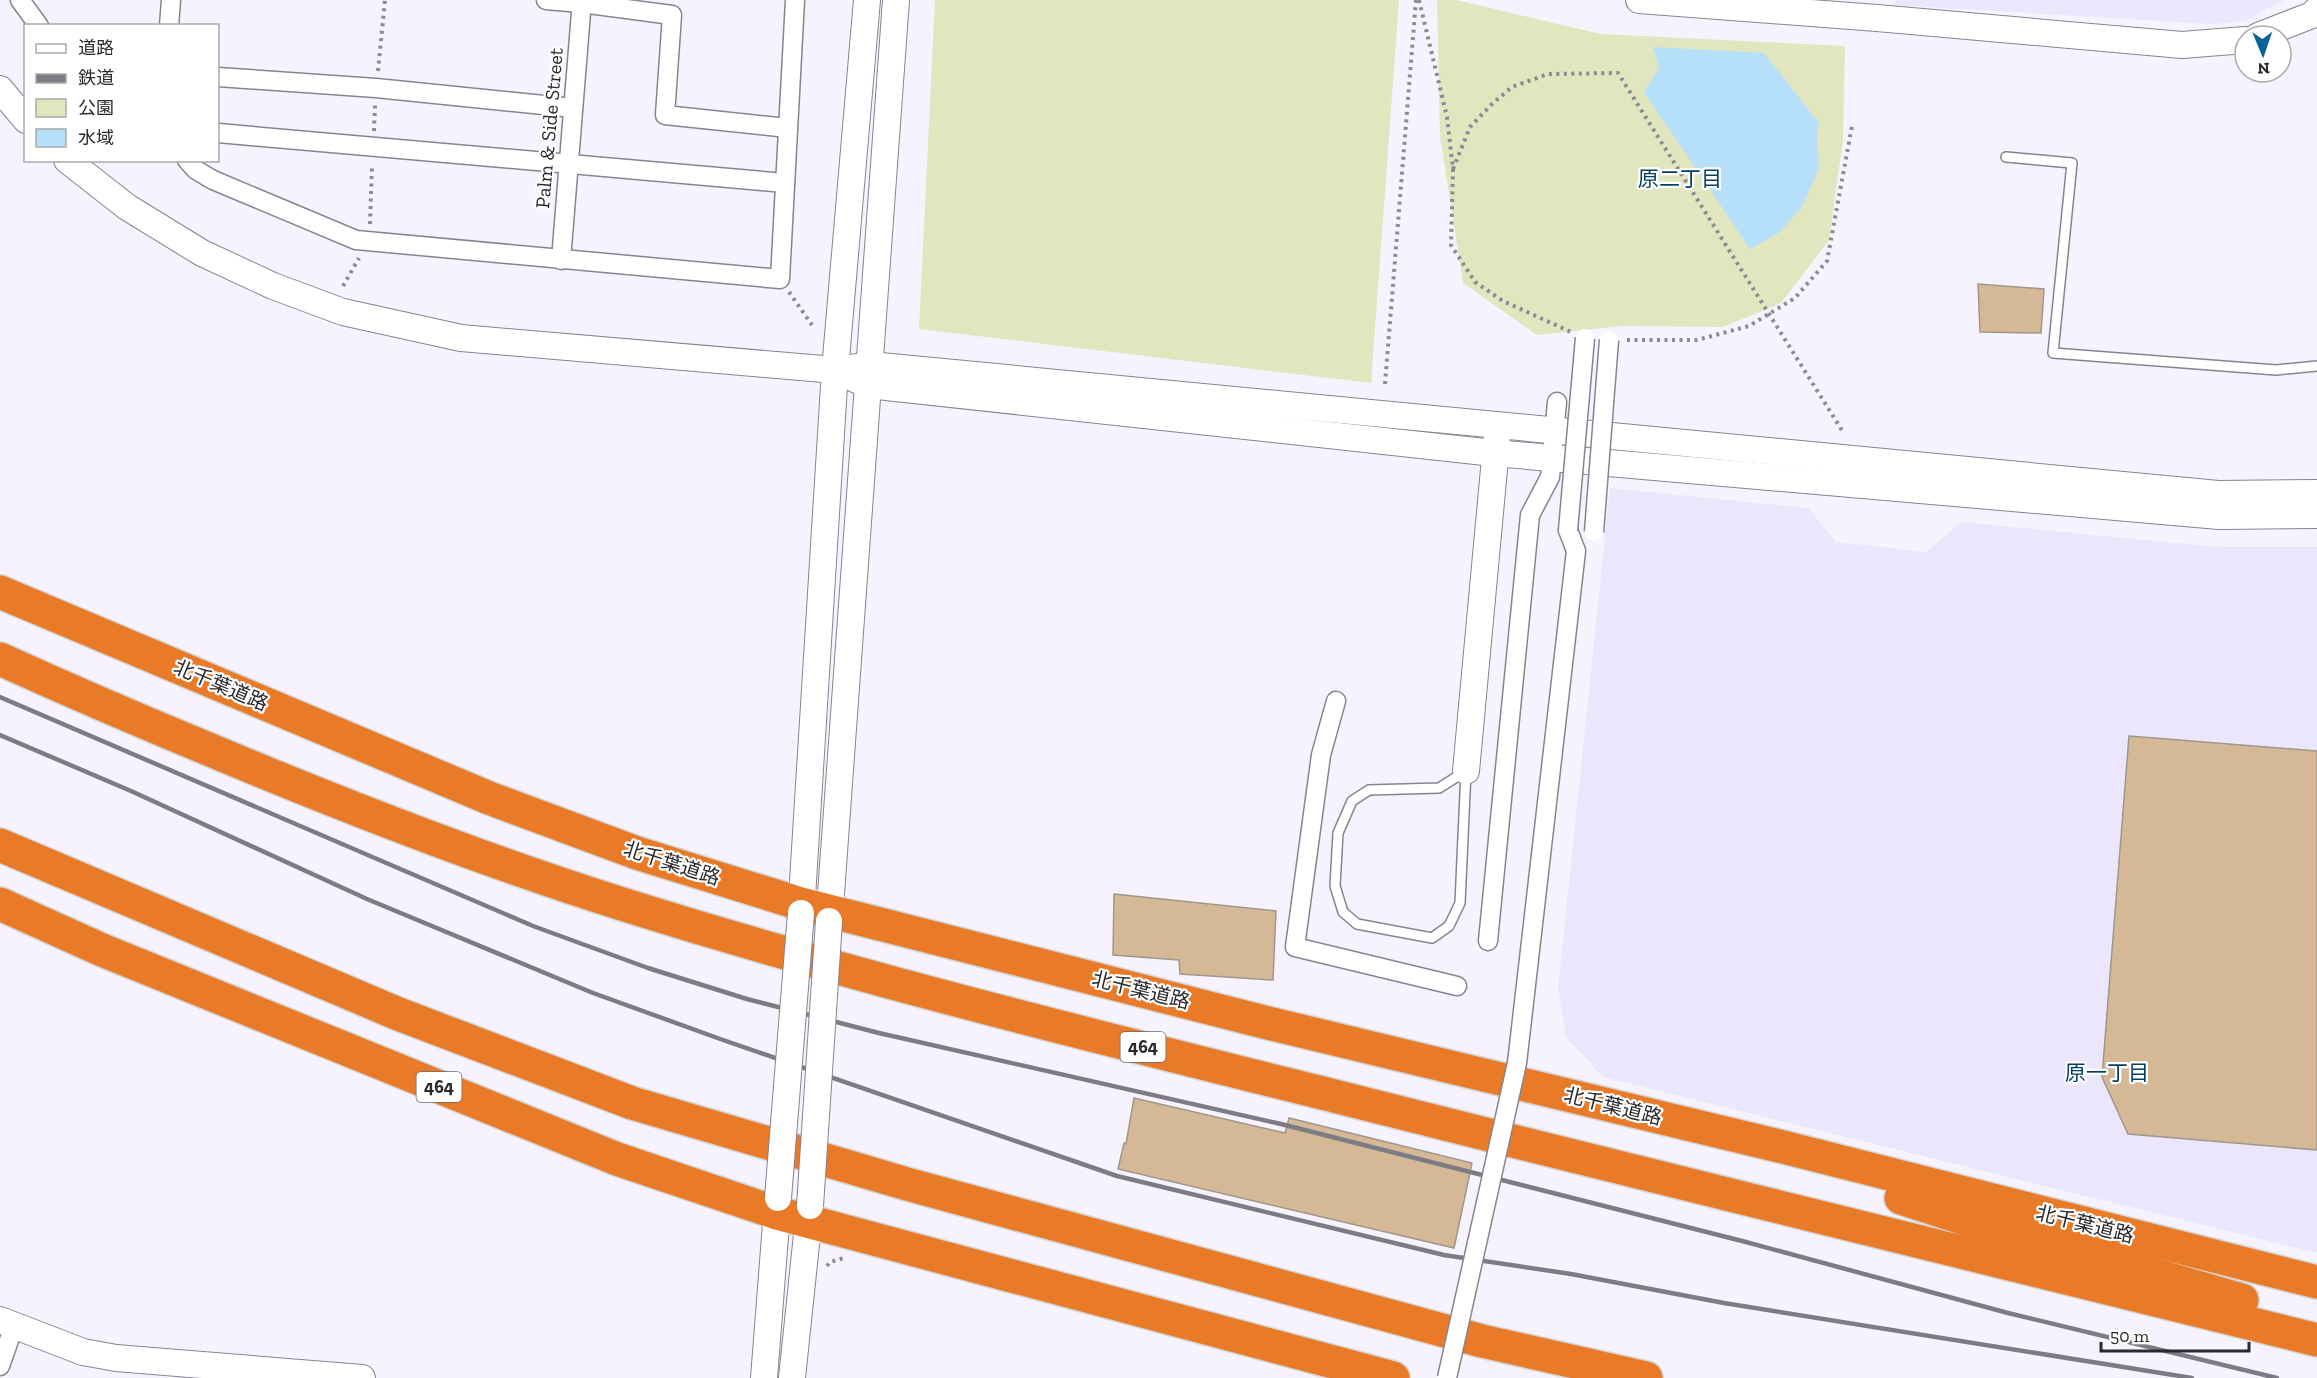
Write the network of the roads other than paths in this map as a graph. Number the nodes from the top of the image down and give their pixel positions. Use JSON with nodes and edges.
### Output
{"nodes":[{"id":1,"x":20,"y":0,"type":"edge"},
{"id":2,"x":171,"y":0,"type":"edge"},
{"id":3,"x":546,"y":0,"type":"edge"},
{"id":4,"x":795,"y":0,"type":"edge"},
{"id":5,"x":867,"y":0,"type":"edge"},
{"id":6,"x":896,"y":0,"type":"edge"},
{"id":7,"x":1638,"y":0,"type":"edge"},
{"id":8,"x":582,"y":1,"type":"edge"},
{"id":9,"x":2317,"y":10,"type":"edge"},
{"id":10,"x":38,"y":24,"type":"edge"},
{"id":11,"x":169,"y":24,"type":"edge"},
{"id":12,"x":2289,"y":24,"type":"edge"},
{"id":13,"x":2233,"y":41,"type":"edge"},
{"id":14,"x":219,"y":77,"type":"edge"},
{"id":15,"x":0,"y":89,"type":"edge"},
{"id":16,"x":573,"y":108,"type":"junction"},
{"id":17,"x":24,"y":118,"type":"edge"},
{"id":18,"x":788,"y":128,"type":"junction"},
{"id":19,"x":219,"y":133,"type":"edge"},
{"id":20,"x":2006,"y":157,"type":"dead end"},
{"id":21,"x":70,"y":162,"type":"edge"},
{"id":22,"x":189,"y":162,"type":"edge"},
{"id":23,"x":569,"y":162,"type":"junction"},
{"id":24,"x":785,"y":183,"type":"junction"},
{"id":25,"x":561,"y":260,"type":"junction"},
{"id":26,"x":2317,"y":366,"type":"edge"},
{"id":27,"x":835,"y":370,"type":"junction"},
{"id":28,"x":869,"y":375,"type":"junction"},
{"id":29,"x":1557,"y":402,"type":"dead end"},
{"id":30,"x":1498,"y":424,"type":"junction"},
{"id":31,"x":1554,"y":430,"type":"junction"},
{"id":32,"x":1494,"y":453,"type":"junction"},
{"id":33,"x":1552,"y":458,"type":"junction"},
{"id":34,"x":2317,"y":493,"type":"edge"},
{"id":35,"x":2317,"y":515,"type":"edge"},
{"id":36,"x":1576,"y":551,"type":"junction"},
{"id":37,"x":0,"y":592,"type":"edge"},
{"id":38,"x":0,"y":658,"type":"edge"},
{"id":39,"x":1336,"y":701,"type":"dead end"},
{"id":40,"x":1466,"y":771,"type":"junction"},
{"id":41,"x":0,"y":845,"type":"edge"},
{"id":42,"x":0,"y":904,"type":"edge"},
{"id":43,"x":815,"y":912,"type":"junction"},
{"id":44,"x":1488,"y":940,"type":"dead end"},
{"id":45,"x":1457,"y":986,"type":"dead end"},
{"id":46,"x":1787,"y":1148,"type":"junction"},
{"id":47,"x":778,"y":1205,"type":"junction"},
{"id":48,"x":810,"y":1213,"type":"junction"},
{"id":49,"x":2317,"y":1282,"type":"edge"},
{"id":50,"x":7,"y":1323,"type":"edge"},
{"id":51,"x":2317,"y":1331,"type":"edge"},
{"id":52,"x":2317,"y":1340,"type":"edge"},
{"id":53,"x":0,"y":1366,"type":"edge"},
{"id":54,"x":277,"y":1375,"type":"edge"},
{"id":55,"x":362,"y":1378,"type":"edge"},
{"id":56,"x":764,"y":1378,"type":"edge"},
{"id":57,"x":792,"y":1378,"type":"edge"},
{"id":58,"x":1393,"y":1378,"type":"edge"},
{"id":59,"x":1447,"y":1378,"type":"edge"},
{"id":60,"x":1646,"y":1378,"type":"edge"}],
"edges":[{"from":1,"to":10,"type":"street"},
{"from":2,"to":11,"type":"street"},
{"from":3,"to":8,"type":"street"},
{"from":4,"to":18,"type":"street"},
{"from":5,"to":27,"type":"street"},
{"from":6,"to":28,"type":"street"},
{"from":7,"to":13,"type":"street"},
{"from":8,"to":16,"type":"street","name":"Palm & Side Street"},
{"from":8,"to":18,"type":"street"},
{"from":9,"to":12,"type":"street"},
{"from":14,"to":16,"type":"street"},
{"from":15,"to":17,"type":"street"},
{"from":16,"to":23,"type":"street","name":"Palm & Side Street"},
{"from":18,"to":24,"type":"street"},
{"from":19,"to":23,"type":"street"},
{"from":20,"to":26,"type":"lane"},
{"from":21,"to":27,"type":"street"},
{"from":22,"to":25,"type":"street"},
{"from":23,"to":24,"type":"street"},
{"from":23,"to":25,"type":"street","name":"Palm & Side Street"},
{"from":24,"to":25,"type":"street"},
{"from":27,"to":28,"type":"street"},
{"from":27,"to":43,"type":"street"},
{"from":28,"to":30,"type":"street"},
{"from":28,"to":32,"type":"street"},
{"from":28,"to":43,"type":"street"},
{"from":29,"to":31,"type":"street"},
{"from":30,"to":31,"type":"street"},
{"from":30,"to":32,"type":"street"},
{"from":31,"to":33,"type":"street"},
{"from":31,"to":34,"type":"street"},
{"from":32,"to":33,"type":"street"},
{"from":32,"to":40,"type":"street"},
{"from":33,"to":35,"type":"street"},
{"from":33,"to":44,"type":"street"},
{"from":36,"to":36,"type":"street","bridge":true},
{"from":36,"to":59,"type":"street","bridge":true},
{"from":37,"to":43,"type":"highway","name":"北千葉道路"},
{"from":38,"to":52,"type":"highway","number":"464"},
{"from":39,"to":45,"type":"street"},
{"from":40,"to":40,"type":"lane"},
{"from":41,"to":60,"type":"highway"},
{"from":42,"to":47,"type":"highway","number":"464"},
{"from":43,"to":46,"type":"highway","name":"北千葉道路"},
{"from":43,"to":47,"type":"street","bridge":true},
{"from":43,"to":48,"type":"street","bridge":true},
{"from":46,"to":49,"type":"highway","name":"北千葉道路"},
{"from":46,"to":51,"type":"highway"},
{"from":47,"to":48,"type":"highway","number":"464"},
{"from":47,"to":56,"type":"street"},
{"from":48,"to":57,"type":"street"},
{"from":48,"to":58,"type":"highway","number":"464"},
{"from":50,"to":53,"type":"street"},
{"from":50,"to":54,"type":"street"},
{"from":54,"to":55,"type":"street"}]}
